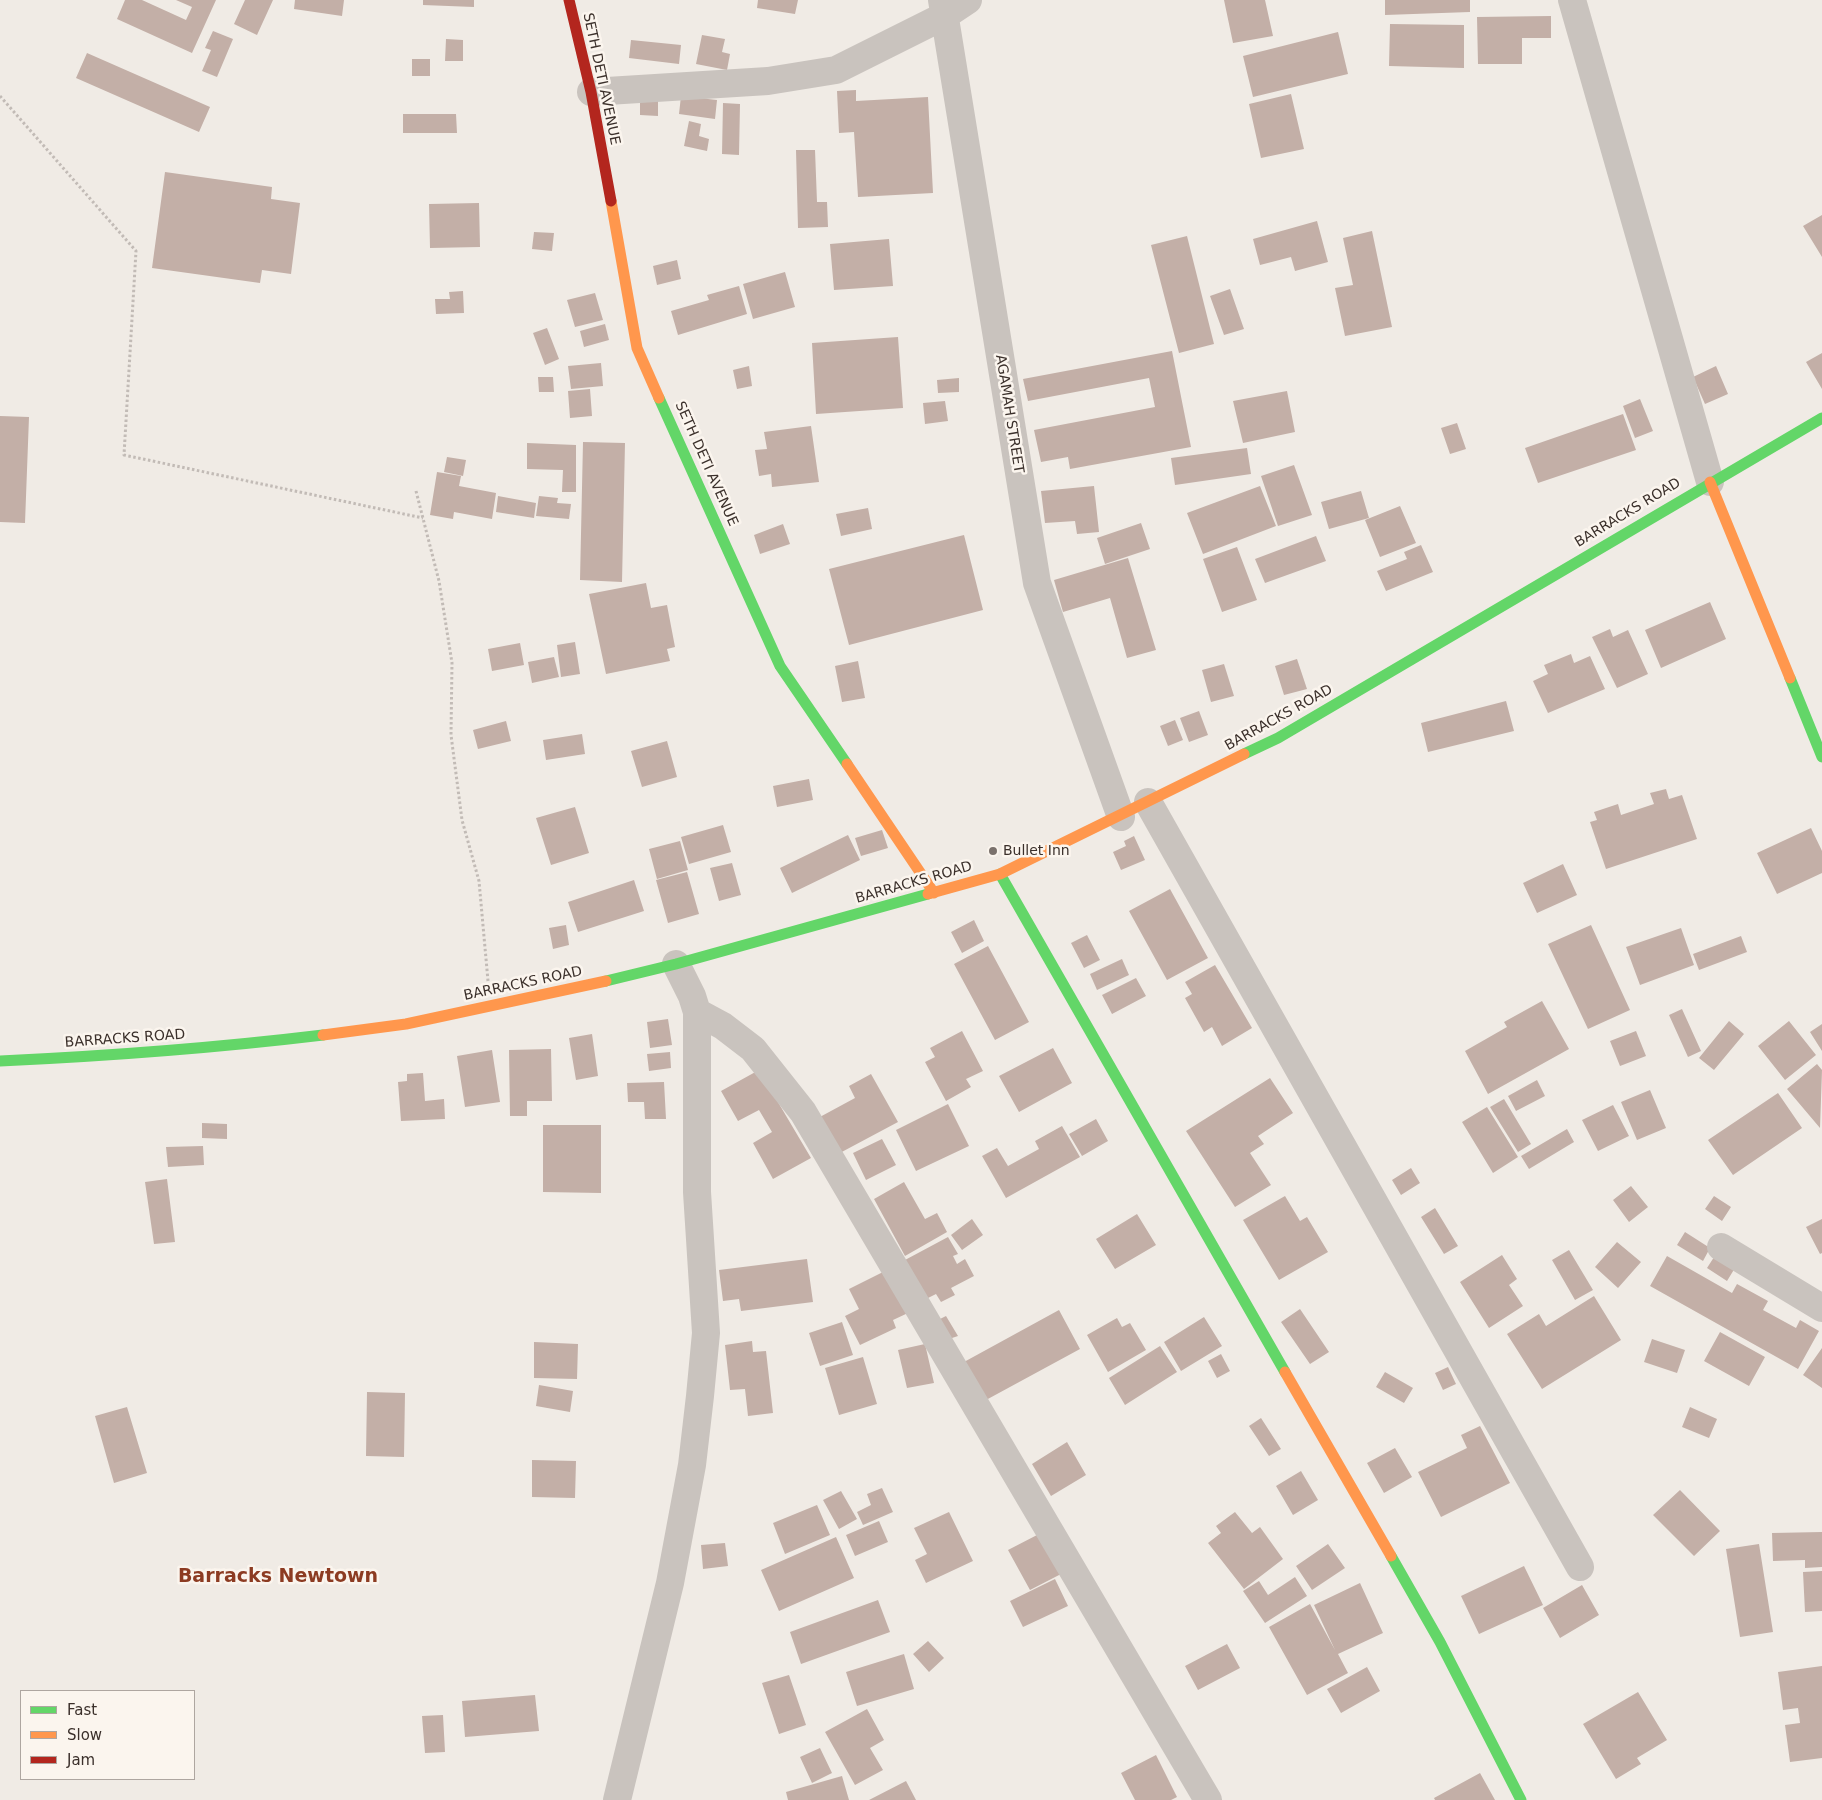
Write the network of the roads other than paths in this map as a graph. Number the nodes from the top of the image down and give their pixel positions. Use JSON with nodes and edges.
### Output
{"nodes":[{"id":1,"x":569,"y":0,"type":"edge"},
{"id":2,"x":968,"y":0,"type":"edge"},
{"id":3,"x":1572,"y":0,"type":"edge"},
{"id":4,"x":943,"y":8,"type":"edge"},
{"id":5,"x":591,"y":92,"type":"junction"},
{"id":6,"x":1822,"y":418,"type":"edge"},
{"id":7,"x":1710,"y":482,"type":"junction"},
{"id":8,"x":1822,"y":757,"type":"edge"},
{"id":9,"x":1148,"y":802,"type":"junction"},
{"id":10,"x":1121,"y":817,"type":"junction"},
{"id":11,"x":1000,"y":874,"type":"junction"},
{"id":12,"x":934,"y":893,"type":"junction"},
{"id":13,"x":676,"y":964,"type":"junction"},
{"id":14,"x":697,"y":1012,"type":"junction"},
{"id":15,"x":0,"y":1061,"type":"edge"},
{"id":16,"x":1721,"y":1247,"type":"dead end"},
{"id":17,"x":1822,"y":1308,"type":"edge"},
{"id":18,"x":1580,"y":1566,"type":"dead end"},
{"id":19,"x":617,"y":1800,"type":"edge"},
{"id":20,"x":1208,"y":1800,"type":"edge"},
{"id":21,"x":1521,"y":1800,"type":"edge"}],
"edges":[{"from":1,"to":5,"type":"street","name":"SETH DETI AVENUE"},
{"from":2,"to":4,"type":"street"},
{"from":3,"to":7,"type":"street"},
{"from":4,"to":5,"type":"street"},
{"from":4,"to":10,"type":"street","name":"AGAMAH STREET"},
{"from":5,"to":12,"type":"street","name":"SETH DETI AVENUE"},
{"from":6,"to":7,"type":"street","name":"BARRACKS ROAD"},
{"from":7,"to":8,"type":"street"},
{"from":7,"to":9,"type":"street","name":"BARRACKS ROAD"},
{"from":9,"to":10,"type":"street","name":"BARRACKS ROAD"},
{"from":9,"to":18,"type":"street"},
{"from":10,"to":11,"type":"street","name":"BARRACKS ROAD"},
{"from":11,"to":12,"type":"street","name":"BARRACKS ROAD"},
{"from":11,"to":21,"type":"street"},
{"from":12,"to":13,"type":"street","name":"BARRACKS ROAD"},
{"from":13,"to":14,"type":"street"},
{"from":13,"to":15,"type":"street","name":"BARRACKS ROAD"},
{"from":14,"to":19,"type":"street"},
{"from":14,"to":20,"type":"street"},
{"from":16,"to":17,"type":"street"}]}
